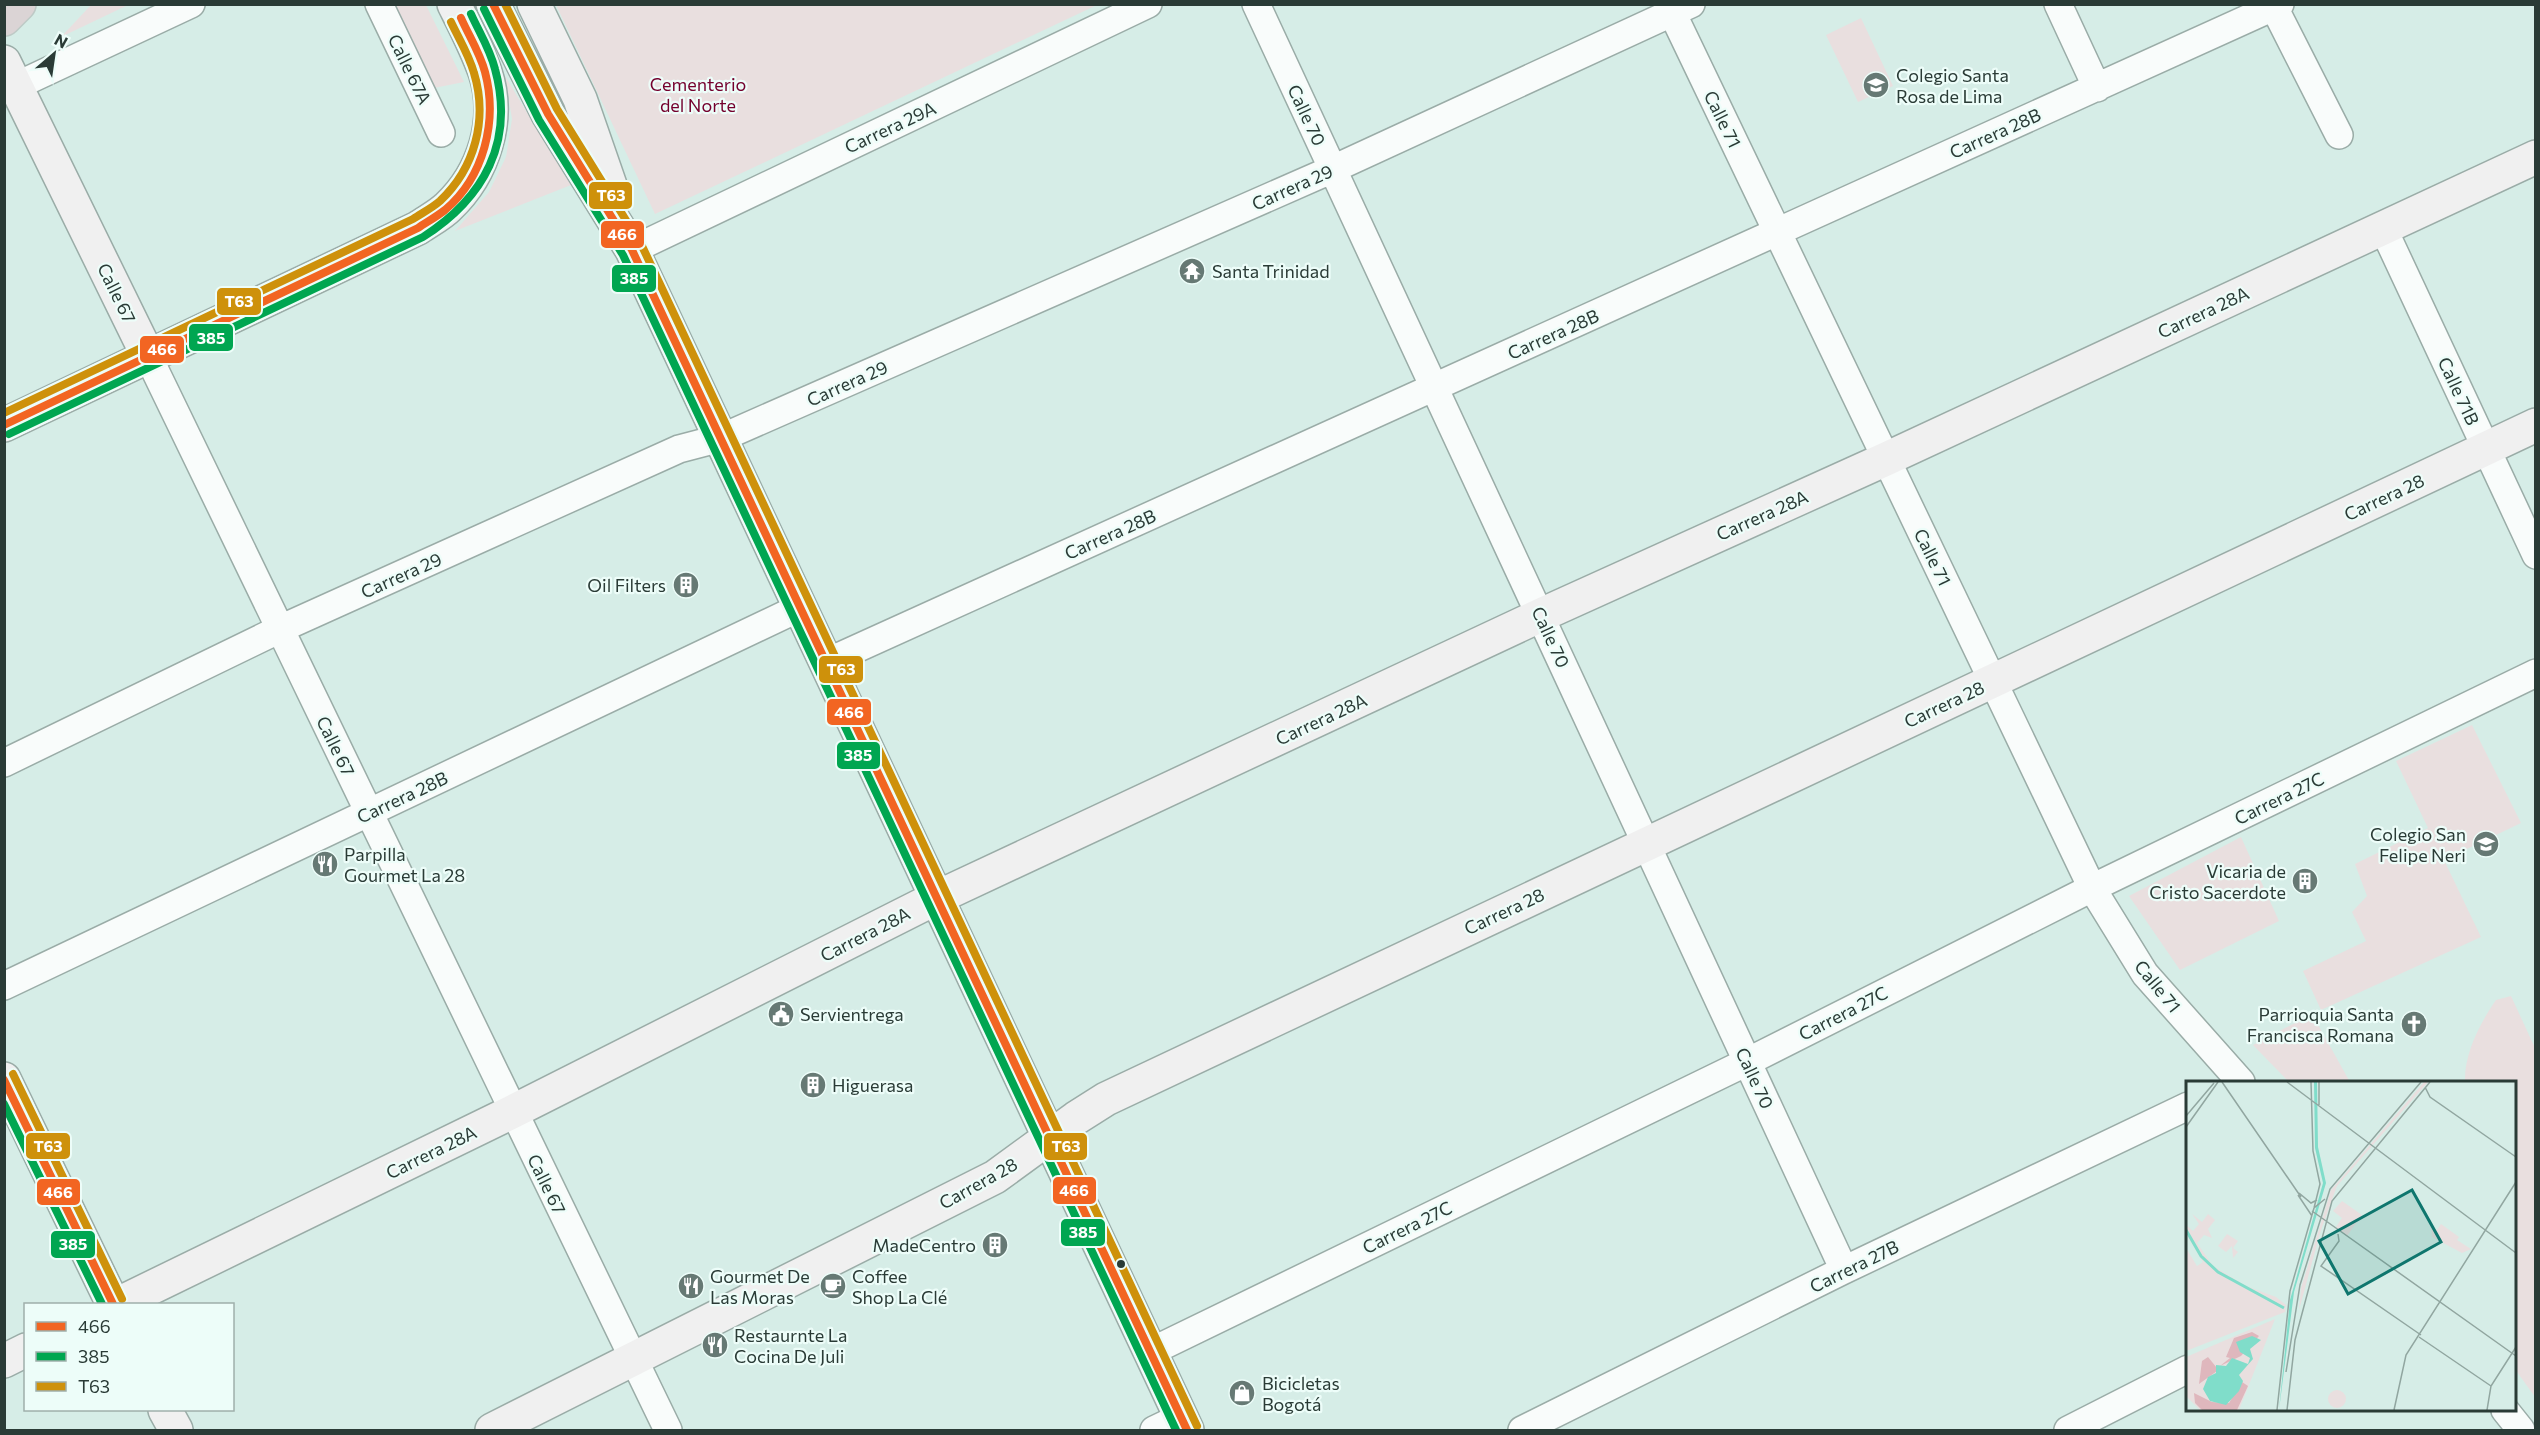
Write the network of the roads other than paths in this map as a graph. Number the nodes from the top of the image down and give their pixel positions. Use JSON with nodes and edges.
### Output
{"nodes":[{"id":1,"x":19,"y":4,"type":"edge"},
{"id":2,"x":191,"y":4,"type":"edge"},
{"id":3,"x":379,"y":4,"type":"edge"},
{"id":4,"x":534,"y":4,"type":"edge"},
{"id":5,"x":1148,"y":4,"type":"edge"},
{"id":6,"x":1256,"y":4,"type":"edge"},
{"id":7,"x":2058,"y":4,"type":"edge"},
{"id":8,"x":2277,"y":6,"type":"edge"},
{"id":9,"x":1677,"y":7,"type":"edge"},
{"id":10,"x":496,"y":10,"type":"edge"},
{"id":11,"x":461,"y":18,"type":"edge"},
{"id":12,"x":4,"y":20,"type":"edge"},
{"id":13,"x":10,"y":74,"type":"edge"},
{"id":14,"x":2097,"y":88,"type":"junction"},
{"id":15,"x":441,"y":133,"type":"dead end"},
{"id":16,"x":2338,"y":135,"type":"dead end"},
{"id":17,"x":2535,"y":158,"type":"edge"},
{"id":18,"x":1333,"y":169,"type":"junction"},
{"id":19,"x":2383,"y":228,"type":"junction"},
{"id":20,"x":1777,"y":232,"type":"junction"},
{"id":21,"x":632,"y":250,"type":"junction"},
{"id":22,"x":148,"y":356,"type":"junction"},
{"id":23,"x":1434,"y":387,"type":"junction"},
{"id":24,"x":4,"y":425,"type":"edge"},
{"id":25,"x":2535,"y":425,"type":"edge"},
{"id":26,"x":721,"y":438,"type":"junction"},
{"id":27,"x":2486,"y":448,"type":"junction"},
{"id":28,"x":1886,"y":459,"type":"junction"},
{"id":29,"x":2535,"y":555,"type":"edge"},
{"id":30,"x":799,"y":608,"type":"junction"},
{"id":31,"x":1541,"y":615,"type":"junction"},
{"id":32,"x":280,"y":629,"type":"junction"},
{"id":33,"x":825,"y":663,"type":"junction"},
{"id":34,"x":2535,"y":673,"type":"edge"},
{"id":35,"x":1993,"y":681,"type":"junction"},
{"id":36,"x":4,"y":764,"type":"edge"},
{"id":37,"x":368,"y":813,"type":"junction"},
{"id":38,"x":1646,"y":844,"type":"junction"},
{"id":39,"x":2092,"y":888,"type":"junction"},
{"id":40,"x":936,"y":898,"type":"junction"},
{"id":41,"x":4,"y":986,"type":"edge"},
{"id":42,"x":1747,"y":1062,"type":"junction"},
{"id":43,"x":4,"y":1079,"type":"edge"},
{"id":44,"x":2239,"y":1081,"type":"edge"},
{"id":45,"x":2186,"y":1106,"type":"edge"},
{"id":46,"x":512,"y":1112,"type":"junction"},
{"id":47,"x":1049,"y":1138,"type":"junction"},
{"id":48,"x":1844,"y":1270,"type":"junction"},
{"id":49,"x":112,"y":1303,"type":"edge"},
{"id":50,"x":122,"y":1303,"type":"edge"},
{"id":51,"x":24,"y":1351,"type":"edge"},
{"id":52,"x":1150,"y":1352,"type":"junction"},
{"id":53,"x":632,"y":1360,"type":"junction"},
{"id":54,"x":4,"y":1361,"type":"edge"},
{"id":55,"x":2186,"y":1371,"type":"edge"},
{"id":56,"x":166,"y":1411,"type":"edge"},
{"id":57,"x":2506,"y":1411,"type":"edge"},
{"id":58,"x":1174,"y":1426,"type":"edge"},
{"id":59,"x":176,"y":1431,"type":"edge"},
{"id":60,"x":492,"y":1431,"type":"edge"},
{"id":61,"x":668,"y":1431,"type":"edge"},
{"id":62,"x":1522,"y":1431,"type":"edge"},
{"id":63,"x":2068,"y":1431,"type":"edge"},
{"id":64,"x":2520,"y":1431,"type":"edge"}],
"edges":[{"from":1,"to":12,"type":"highway"},
{"from":2,"to":13,"type":"street"},
{"from":3,"to":15,"type":"street","name":"Calle 67A"},
{"from":4,"to":21,"type":"street"},
{"from":5,"to":21,"type":"street","name":"Carrera 29A"},
{"from":6,"to":18,"type":"street","name":"Calle 70"},
{"from":7,"to":14,"type":"street"},
{"from":8,"to":14,"type":"street","name":"Carrera 28B"},
{"from":8,"to":16,"type":"street"},
{"from":9,"to":18,"type":"street","name":"Carrera 29"},
{"from":9,"to":20,"type":"street","name":"Calle 71"},
{"from":10,"to":21,"type":"street"},
{"from":11,"to":22,"type":"street"},
{"from":13,"to":22,"type":"street","name":"Calle 67"},
{"from":14,"to":20,"type":"street","name":"Carrera 28B"},
{"from":17,"to":19,"type":"street","name":"Carrera 28A"},
{"from":18,"to":23,"type":"street","name":"Calle 70"},
{"from":18,"to":26,"type":"street","name":"Carrera 29"},
{"from":19,"to":27,"type":"street","name":"Calle 71B"},
{"from":19,"to":28,"type":"street","name":"Carrera 28A"},
{"from":20,"to":23,"type":"street","name":"Carrera 28B"},
{"from":20,"to":28,"type":"street","name":"Calle 71"},
{"from":21,"to":26,"type":"street"},
{"from":22,"to":24,"type":"street"},
{"from":22,"to":32,"type":"street","name":"Calle 67"},
{"from":23,"to":31,"type":"street","name":"Calle 70"},
{"from":23,"to":33,"type":"street","name":"Carrera 28B"},
{"from":25,"to":27,"type":"street","name":"Carrera 28"},
{"from":26,"to":30,"type":"street"},
{"from":26,"to":32,"type":"street","name":"Carrera 29"},
{"from":27,"to":29,"type":"street","name":"Calle 71B"},
{"from":27,"to":35,"type":"street","name":"Carrera 28"},
{"from":28,"to":31,"type":"street","name":"Carrera 28A"},
{"from":28,"to":35,"type":"street","name":"Calle 71"},
{"from":30,"to":33,"type":"street"},
{"from":30,"to":37,"type":"street","name":"Carrera 28B"},
{"from":31,"to":38,"type":"street","name":"Calle 70"},
{"from":31,"to":40,"type":"street","name":"Carrera 28A"},
{"from":32,"to":36,"type":"street","name":"Carrera 29"},
{"from":32,"to":37,"type":"street","name":"Calle 67"},
{"from":33,"to":40,"type":"street"},
{"from":34,"to":39,"type":"street","name":"Carrera 27C"},
{"from":35,"to":38,"type":"street","name":"Carrera 28"},
{"from":35,"to":39,"type":"street","name":"Calle 71"},
{"from":37,"to":41,"type":"street","name":"Carrera 28B"},
{"from":37,"to":46,"type":"street","name":"Calle 67"},
{"from":38,"to":42,"type":"street","name":"Calle 70"},
{"from":38,"to":47,"type":"street","name":"Carrera 28"},
{"from":39,"to":42,"type":"street","name":"Carrera 27C"},
{"from":39,"to":44,"type":"street","name":"Calle 71"},
{"from":40,"to":46,"type":"street","name":"Carrera 28A"},
{"from":40,"to":47,"type":"street"},
{"from":42,"to":48,"type":"street","name":"Calle 70"},
{"from":42,"to":52,"type":"street","name":"Carrera 27C"},
{"from":43,"to":49,"type":"street"},
{"from":45,"to":48,"type":"street","name":"Carrera 27B"},
{"from":46,"to":50,"type":"street","name":"Carrera 28A"},
{"from":46,"to":53,"type":"street","name":"Calle 67"},
{"from":47,"to":52,"type":"street"},
{"from":47,"to":53,"type":"street","name":"Carrera 28"},
{"from":48,"to":62,"type":"street","name":"Carrera 27B"},
{"from":51,"to":54,"type":"street"},
{"from":52,"to":58,"type":"street"},
{"from":53,"to":60,"type":"street","name":"Carrera 28"},
{"from":53,"to":61,"type":"street","name":"Calle 67"},
{"from":55,"to":63,"type":"street"},
{"from":56,"to":59,"type":"street"},
{"from":57,"to":64,"type":"street"}]}
